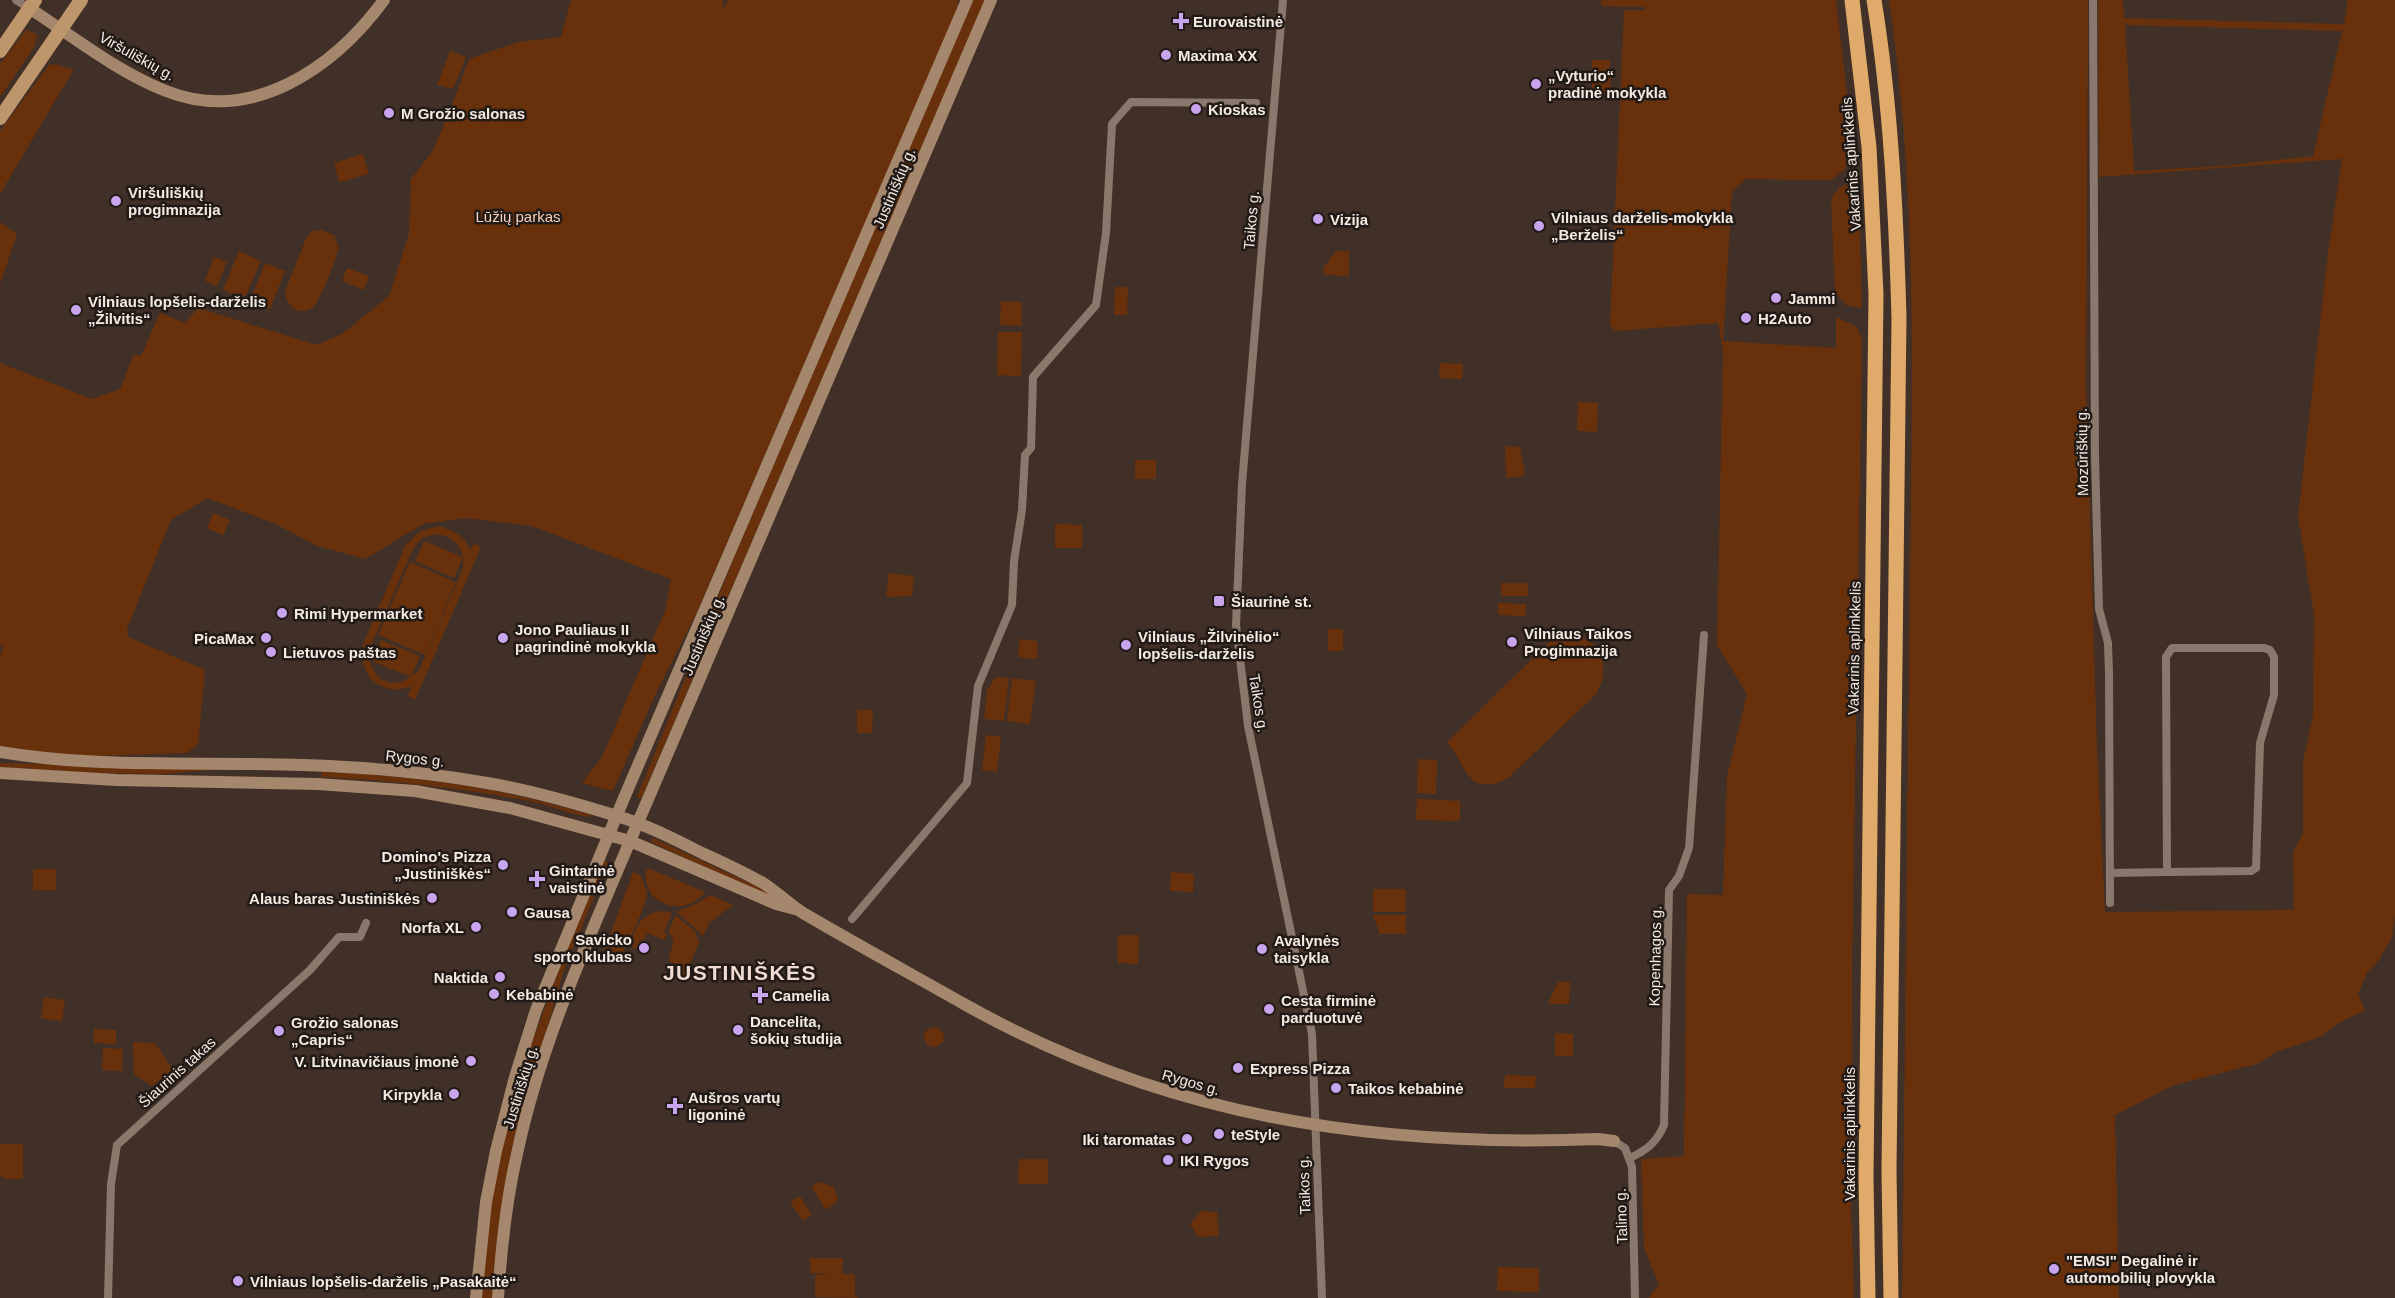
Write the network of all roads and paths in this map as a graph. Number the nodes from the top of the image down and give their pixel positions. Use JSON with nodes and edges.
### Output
{"nodes":[{"id":1,"x":16,"y":0,"type":"edge"},
{"id":2,"x":81,"y":0,"type":"edge"},
{"id":3,"x":384,"y":0,"type":"edge"},
{"id":4,"x":967,"y":0,"type":"edge"},
{"id":5,"x":991,"y":0,"type":"edge"},
{"id":6,"x":1283,"y":0,"type":"edge"},
{"id":7,"x":1852,"y":0,"type":"edge"},
{"id":8,"x":1874,"y":0,"type":"edge"},
{"id":9,"x":2093,"y":0,"type":"edge"},
{"id":10,"x":32,"y":4,"type":"edge"},
{"id":11,"x":61,"y":29,"type":"junction"},
{"id":12,"x":0,"y":51,"type":"edge"},
{"id":13,"x":1256,"y":103,"type":"dead end"},
{"id":14,"x":0,"y":118,"type":"edge"},
{"id":15,"x":1704,"y":635,"type":"dead end"},
{"id":16,"x":0,"y":752,"type":"edge"},
{"id":17,"x":0,"y":772,"type":"edge"},
{"id":18,"x":616,"y":816,"type":"junction"},
{"id":19,"x":638,"y":823,"type":"junction"},
{"id":20,"x":609,"y":835,"type":"junction"},
{"id":21,"x":630,"y":842,"type":"junction"},
{"id":22,"x":2167,"y":872,"type":"junction"},
{"id":23,"x":2110,"y":873,"type":"junction"},
{"id":24,"x":2110,"y":903,"type":"dead end"},
{"id":25,"x":799,"y":910,"type":"junction"},
{"id":26,"x":852,"y":919,"type":"dead end"},
{"id":27,"x":366,"y":923,"type":"dead end"},
{"id":28,"x":1316,"y":1126,"type":"junction"},
{"id":29,"x":1614,"y":1141,"type":"joint"},
{"id":30,"x":1630,"y":1158,"type":"junction"},
{"id":31,"x":108,"y":1298,"type":"edge"},
{"id":32,"x":476,"y":1298,"type":"edge"},
{"id":33,"x":498,"y":1298,"type":"edge"},
{"id":34,"x":1322,"y":1298,"type":"edge"},
{"id":35,"x":1635,"y":1298,"type":"edge"},
{"id":36,"x":1868,"y":1298,"type":"edge"},
{"id":37,"x":1891,"y":1298,"type":"edge"}],
"edges":[{"from":1,"to":10,"type":"street"},
{"from":2,"to":11,"type":"main road"},
{"from":3,"to":11,"type":"main road","name":"Viršuliškių g."},
{"from":4,"to":18,"type":"main road","name":"Justiniškių g."},
{"from":5,"to":19,"type":"main road","name":"Justiniškių g."},
{"from":6,"to":28,"type":"street","name":"Taikos g."},
{"from":7,"to":36,"type":"highway","name":"Vakarinis aplinkkelis"},
{"from":8,"to":37,"type":"highway"},
{"from":9,"to":23,"type":"street","name":"Mozūriškių g."},
{"from":10,"to":11,"type":"main road","name":"Viršuliškių g."},
{"from":10,"to":12,"type":"main road"},
{"from":11,"to":14,"type":"main road"},
{"from":13,"to":26,"type":"street"},
{"from":15,"to":30,"type":"street","name":"Kopenhagos g."},
{"from":16,"to":18,"type":"main road","name":"Rygos g."},
{"from":17,"to":20,"type":"main road","name":"Rygos g."},
{"from":18,"to":19,"type":"main road","name":"Rygos g."},
{"from":18,"to":20,"type":"main road","name":"Justiniškių g."},
{"from":19,"to":21,"type":"main road","name":"Justiniškių g."},
{"from":19,"to":25,"type":"main road","name":"Rygos g."},
{"from":20,"to":21,"type":"main road","name":"Rygos g."},
{"from":20,"to":32,"type":"main road","name":"Justiniškių g."},
{"from":21,"to":25,"type":"main road","name":"Rygos g."},
{"from":21,"to":33,"type":"main road","name":"Justiniškių g."},
{"from":22,"to":22,"type":"street"},
{"from":22,"to":23,"type":"street"},
{"from":23,"to":24,"type":"street","name":"Mozūriškių g."},
{"from":25,"to":28,"type":"main road","name":"Rygos g."},
{"from":27,"to":31,"type":"street","name":"Šiaurinis takas"},
{"from":28,"to":29,"type":"main road","name":"Rygos g."},
{"from":28,"to":34,"type":"street","name":"Taikos g."},
{"from":29,"to":30,"type":"street"},
{"from":30,"to":35,"type":"street","name":"Talino g."}]}
